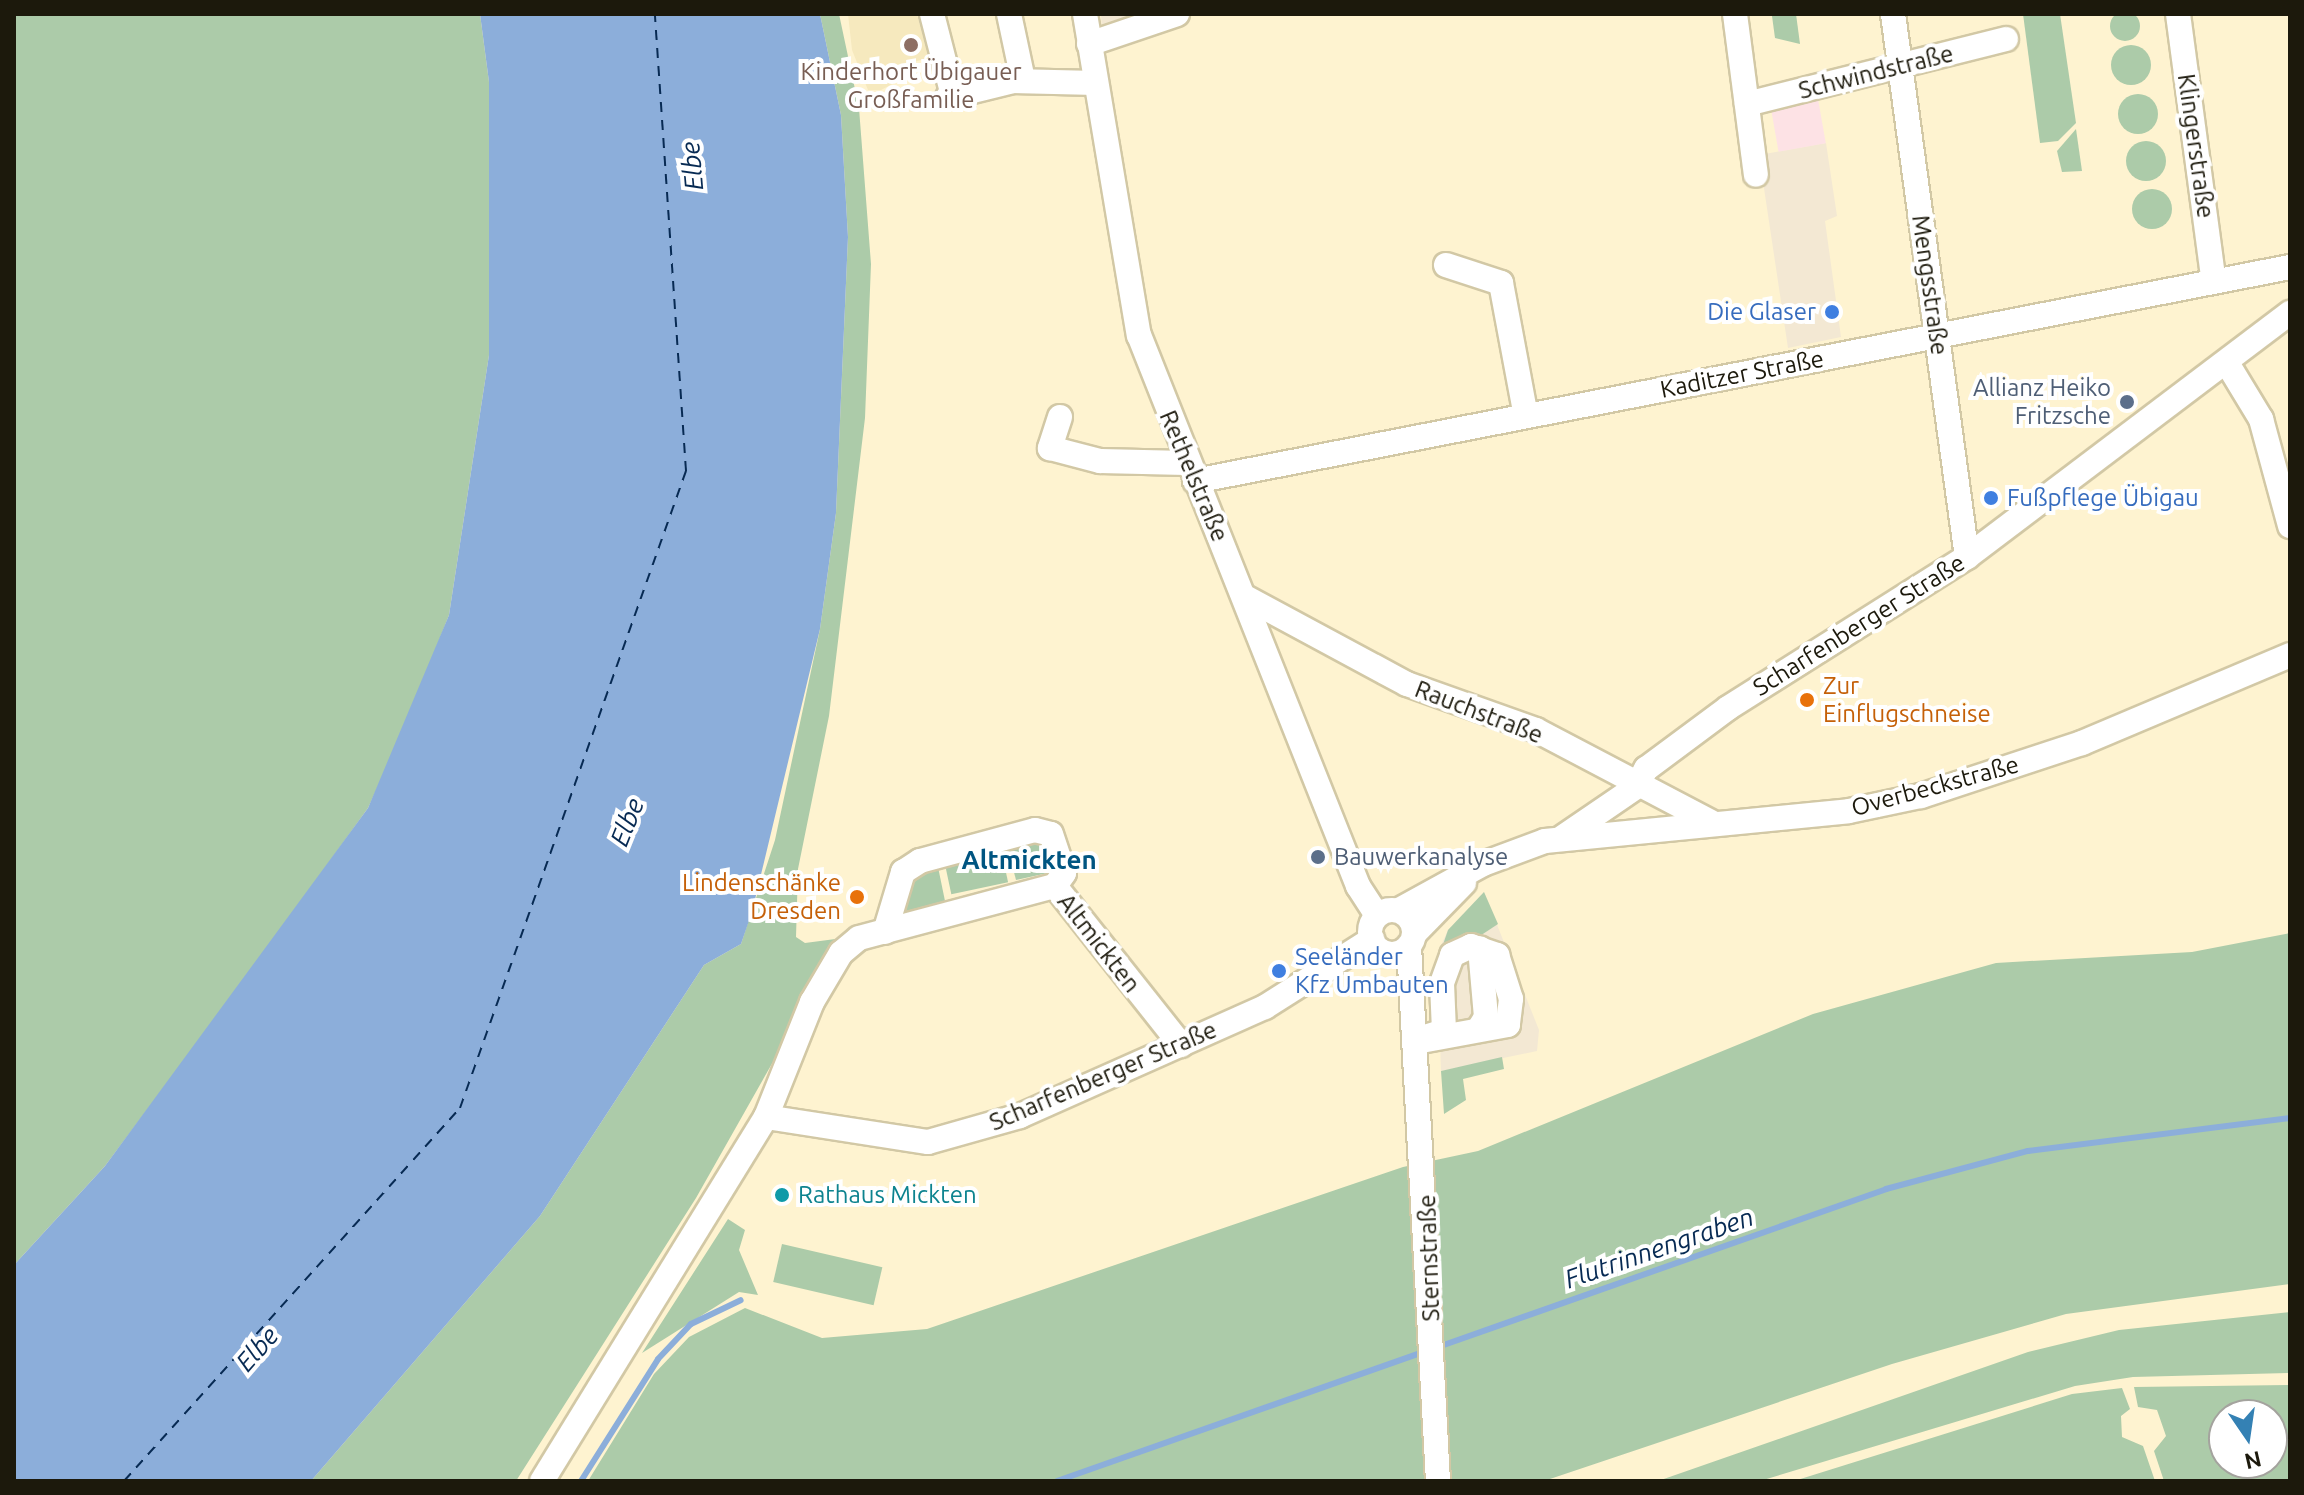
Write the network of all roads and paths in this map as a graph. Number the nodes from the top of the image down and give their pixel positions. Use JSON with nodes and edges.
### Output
{"nodes":[{"id":1,"x":932,"y":14,"type":"edge"},
{"id":2,"x":1009,"y":14,"type":"edge"},
{"id":3,"x":1085,"y":14,"type":"edge"},
{"id":4,"x":1177,"y":14,"type":"edge"},
{"id":5,"x":1735,"y":14,"type":"edge"},
{"id":6,"x":1893,"y":14,"type":"edge"},
{"id":7,"x":2178,"y":14,"type":"edge"},
{"id":8,"x":2006,"y":39,"type":"dead end"},
{"id":9,"x":1089,"y":44,"type":"junction"},
{"id":10,"x":1900,"y":66,"type":"junction"},
{"id":11,"x":1023,"y":80,"type":"junction"},
{"id":12,"x":1095,"y":83,"type":"junction"},
{"id":13,"x":1747,"y":104,"type":"junction"},
{"id":14,"x":1756,"y":175,"type":"dead end"},
{"id":15,"x":1446,"y":265,"type":"dead end"},
{"id":16,"x":2290,"y":267,"type":"edge"},
{"id":17,"x":2213,"y":277,"type":"junction"},
{"id":18,"x":2290,"y":313,"type":"edge"},
{"id":19,"x":1937,"y":335,"type":"junction"},
{"id":20,"x":2227,"y":363,"type":"junction"},
{"id":21,"x":1526,"y":416,"type":"junction"},
{"id":22,"x":1060,"y":417,"type":"dead end"},
{"id":23,"x":1191,"y":472,"type":"junction"},
{"id":24,"x":2290,"y":526,"type":"edge"},
{"id":25,"x":1967,"y":557,"type":"junction"},
{"id":26,"x":1247,"y":598,"type":"junction"},
{"id":27,"x":2290,"y":655,"type":"edge"},
{"id":28,"x":1636,"y":787,"type":"junction"},
{"id":29,"x":1713,"y":823,"type":"junction"},
{"id":30,"x":1561,"y":838,"type":"junction"},
{"id":31,"x":1483,"y":864,"type":"junction"},
{"id":32,"x":1055,"y":886,"type":"junction"},
{"id":33,"x":1388,"y":913,"type":"junction"},
{"id":34,"x":885,"y":932,"type":"junction"},
{"id":35,"x":1395,"y":943,"type":"junction"},
{"id":36,"x":1415,"y":1039,"type":"junction"},
{"id":37,"x":1181,"y":1045,"type":"junction"},
{"id":38,"x":766,"y":1117,"type":"junction"},
{"id":39,"x":542,"y":1481,"type":"edge"},
{"id":40,"x":1438,"y":1481,"type":"edge"}],
"edges":[{"from":1,"to":11,"type":"street"},
{"from":2,"to":11,"type":"street"},
{"from":3,"to":9,"type":"street","name":"Rethelstraße"},
{"from":4,"to":9,"type":"street"},
{"from":5,"to":13,"type":"street"},
{"from":6,"to":10,"type":"street","name":"Mengsstraße"},
{"from":7,"to":17,"type":"street","name":"Klingerstraße"},
{"from":8,"to":10,"type":"street","name":"Schwindstraße"},
{"from":9,"to":12,"type":"street","name":"Rethelstraße"},
{"from":10,"to":13,"type":"street","name":"Schwindstraße"},
{"from":10,"to":19,"type":"street","name":"Mengsstraße"},
{"from":11,"to":12,"type":"street"},
{"from":12,"to":23,"type":"street","name":"Rethelstraße"},
{"from":13,"to":14,"type":"street"},
{"from":15,"to":21,"type":"street"},
{"from":16,"to":17,"type":"street","name":"Kaditzer Straße"},
{"from":17,"to":19,"type":"street","name":"Kaditzer Straße"},
{"from":18,"to":20,"type":"street","name":"Scharfenberger Straße"},
{"from":19,"to":21,"type":"street","name":"Kaditzer Straße"},
{"from":19,"to":25,"type":"street","name":"Mengsstraße"},
{"from":20,"to":24,"type":"street"},
{"from":20,"to":25,"type":"street","name":"Scharfenberger Straße"},
{"from":21,"to":23,"type":"street","name":"Kaditzer Straße"},
{"from":22,"to":23,"type":"street","name":"Kaditzer Straße"},
{"from":23,"to":26,"type":"street","name":"Rethelstraße"},
{"from":25,"to":28,"type":"street","name":"Scharfenberger Straße"},
{"from":26,"to":28,"type":"street","name":"Rauchstraße"},
{"from":26,"to":33,"type":"street","name":"Rethelstraße"},
{"from":27,"to":29,"type":"street","name":"Overbeckstraße"},
{"from":28,"to":29,"type":"street","name":"Rauchstraße"},
{"from":28,"to":30,"type":"street","name":"Scharfenberger Straße"},
{"from":29,"to":30,"type":"street","name":"Overbeckstraße"},
{"from":30,"to":31,"type":"street","name":"Scharfenberger Straße"},
{"from":31,"to":33,"type":"street","name":"Scharfenberger Straße"},
{"from":31,"to":35,"type":"street","name":"Scharfenberger Straße"},
{"from":32,"to":34,"type":"street","name":"Altmickten"},
{"from":32,"to":34,"type":"street"},
{"from":32,"to":37,"type":"street","name":"Altmickten"},
{"from":33,"to":35,"type":"street"},
{"from":33,"to":35,"type":"street","name":"Rethelstraße"},
{"from":34,"to":38,"type":"street","name":"Altmickten"},
{"from":35,"to":36,"type":"street","name":"Sternstraße"},
{"from":35,"to":37,"type":"street","name":"Scharfenberger Straße"},
{"from":36,"to":36,"type":"street"},
{"from":36,"to":40,"type":"street","name":"Sternstraße"},
{"from":37,"to":38,"type":"street","name":"Scharfenberger Straße"},
{"from":38,"to":39,"type":"street"}]}
